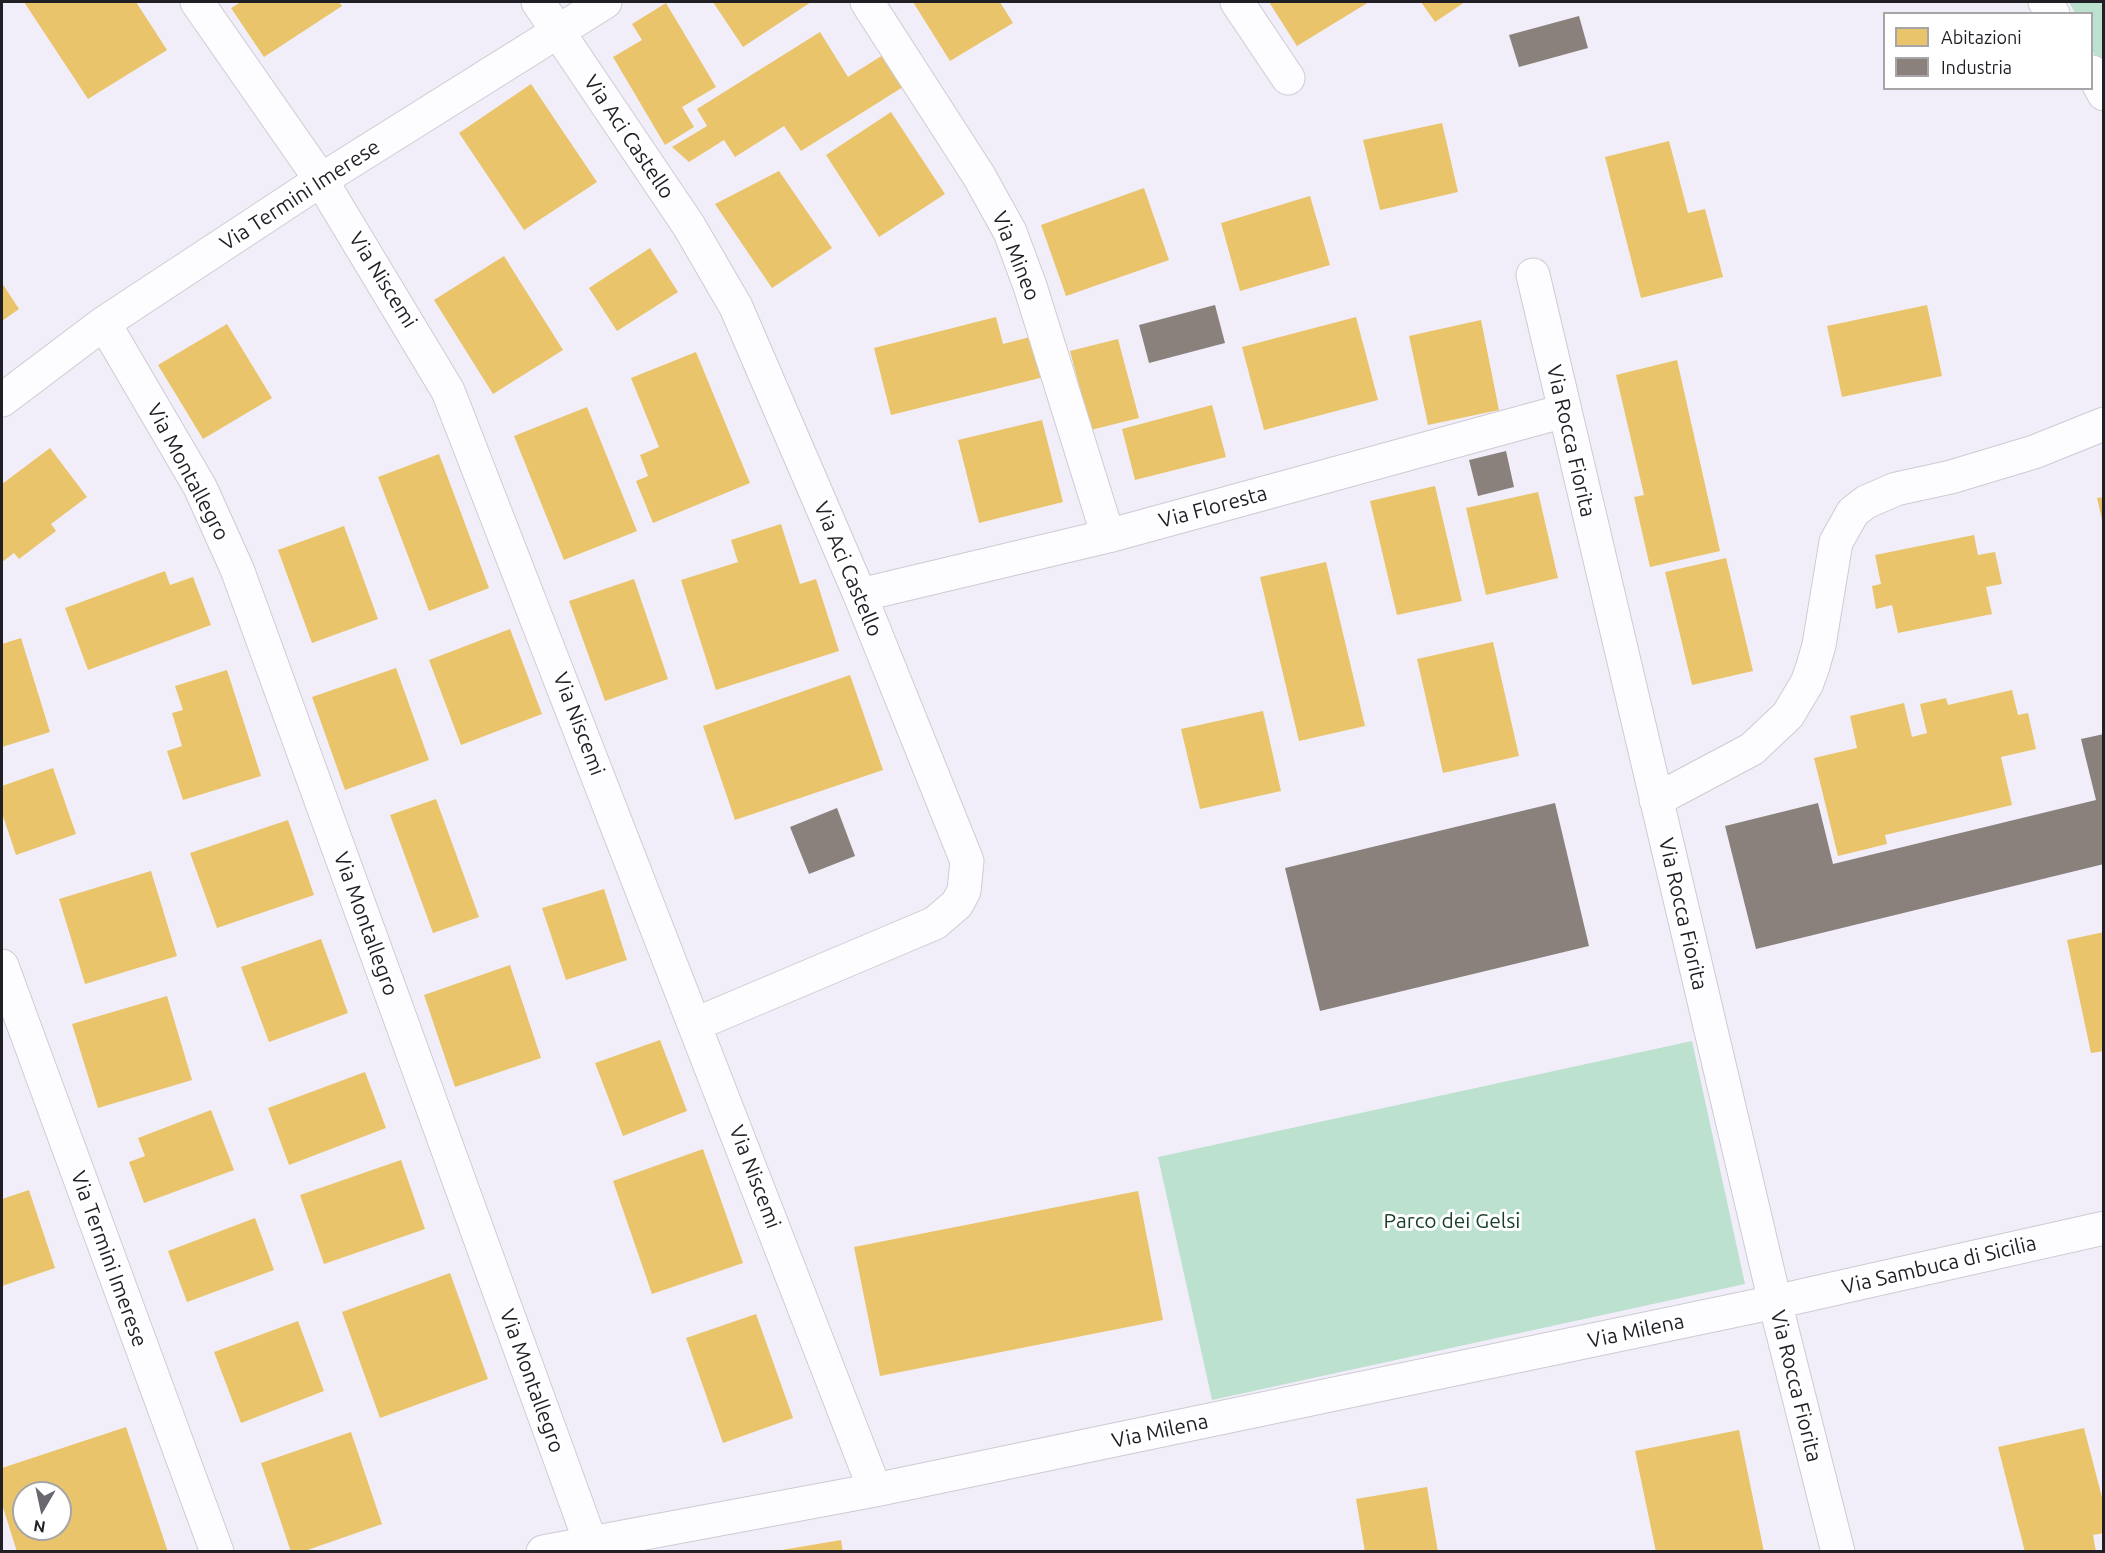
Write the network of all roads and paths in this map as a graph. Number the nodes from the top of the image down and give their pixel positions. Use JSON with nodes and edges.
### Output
{"nodes":[{"id":1,"x":196,"y":2,"type":"edge"},
{"id":2,"x":538,"y":2,"type":"edge"},
{"id":3,"x":605,"y":2,"type":"edge"},
{"id":4,"x":867,"y":2,"type":"edge"},
{"id":5,"x":1237,"y":2,"type":"edge"},
{"id":6,"x":559,"y":33,"type":"junction"},
{"id":7,"x":2093,"y":76,"type":"edge"},
{"id":8,"x":1288,"y":78,"type":"dead end"},
{"id":9,"x":2103,"y":94,"type":"edge"},
{"id":10,"x":321,"y":180,"type":"junction"},
{"id":11,"x":1533,"y":275,"type":"dead end"},
{"id":12,"x":104,"y":323,"type":"junction"},
{"id":13,"x":2,"y":400,"type":"edge"},
{"id":14,"x":1564,"y":411,"type":"junction"},
{"id":15,"x":2103,"y":424,"type":"edge"},
{"id":16,"x":1108,"y":536,"type":"junction"},
{"id":17,"x":860,"y":595,"type":"junction"},
{"id":18,"x":1656,"y":800,"type":"junction"},
{"id":19,"x":2,"y":966,"type":"edge"},
{"id":20,"x":696,"y":1024,"type":"junction"},
{"id":21,"x":2103,"y":1228,"type":"edge"},
{"id":22,"x":1775,"y":1302,"type":"junction"},
{"id":23,"x":875,"y":1490,"type":"junction"},
{"id":24,"x":590,"y":1541,"type":"junction"},
{"id":25,"x":217,"y":1551,"type":"edge"},
{"id":26,"x":543,"y":1551,"type":"edge"},
{"id":27,"x":1838,"y":1551,"type":"edge"}],
"edges":[{"from":1,"to":10,"type":"street","name":"Via Niscemi"},
{"from":2,"to":6,"type":"street","name":"Via Aci Castello"},
{"from":3,"to":6,"type":"street","name":"Via Termini Imerese"},
{"from":4,"to":16,"type":"street","name":"Via Mineo"},
{"from":5,"to":8,"type":"street"},
{"from":6,"to":10,"type":"street","name":"Via Termini Imerese"},
{"from":6,"to":17,"type":"street","name":"Via Aci Castello"},
{"from":7,"to":9,"type":"street"},
{"from":10,"to":12,"type":"street","name":"Via Termini Imerese"},
{"from":10,"to":20,"type":"street","name":"Via Niscemi"},
{"from":11,"to":14,"type":"street","name":"Via Rocca Fiorita"},
{"from":12,"to":13,"type":"street","name":"Via Termini Imerese"},
{"from":12,"to":24,"type":"street","name":"Via Montallegro"},
{"from":14,"to":16,"type":"street","name":"Via Floresta"},
{"from":14,"to":18,"type":"street","name":"Via Rocca Fiorita"},
{"from":15,"to":18,"type":"street"},
{"from":16,"to":17,"type":"street","name":"Via Floresta"},
{"from":17,"to":20,"type":"street","name":"Via Aci Castello"},
{"from":18,"to":22,"type":"street","name":"Via Rocca Fiorita"},
{"from":19,"to":25,"type":"street","name":"Via Termini Imerese"},
{"from":20,"to":23,"type":"street","name":"Via Niscemi"},
{"from":21,"to":22,"type":"street","name":"Via Sambuca di Sicilia"},
{"from":22,"to":23,"type":"street","name":"Via Milena"},
{"from":22,"to":27,"type":"street","name":"Via Rocca Fiorita"},
{"from":23,"to":24,"type":"street","name":"Via Milena"},
{"from":24,"to":26,"type":"street","name":"Via Milena"}]}
